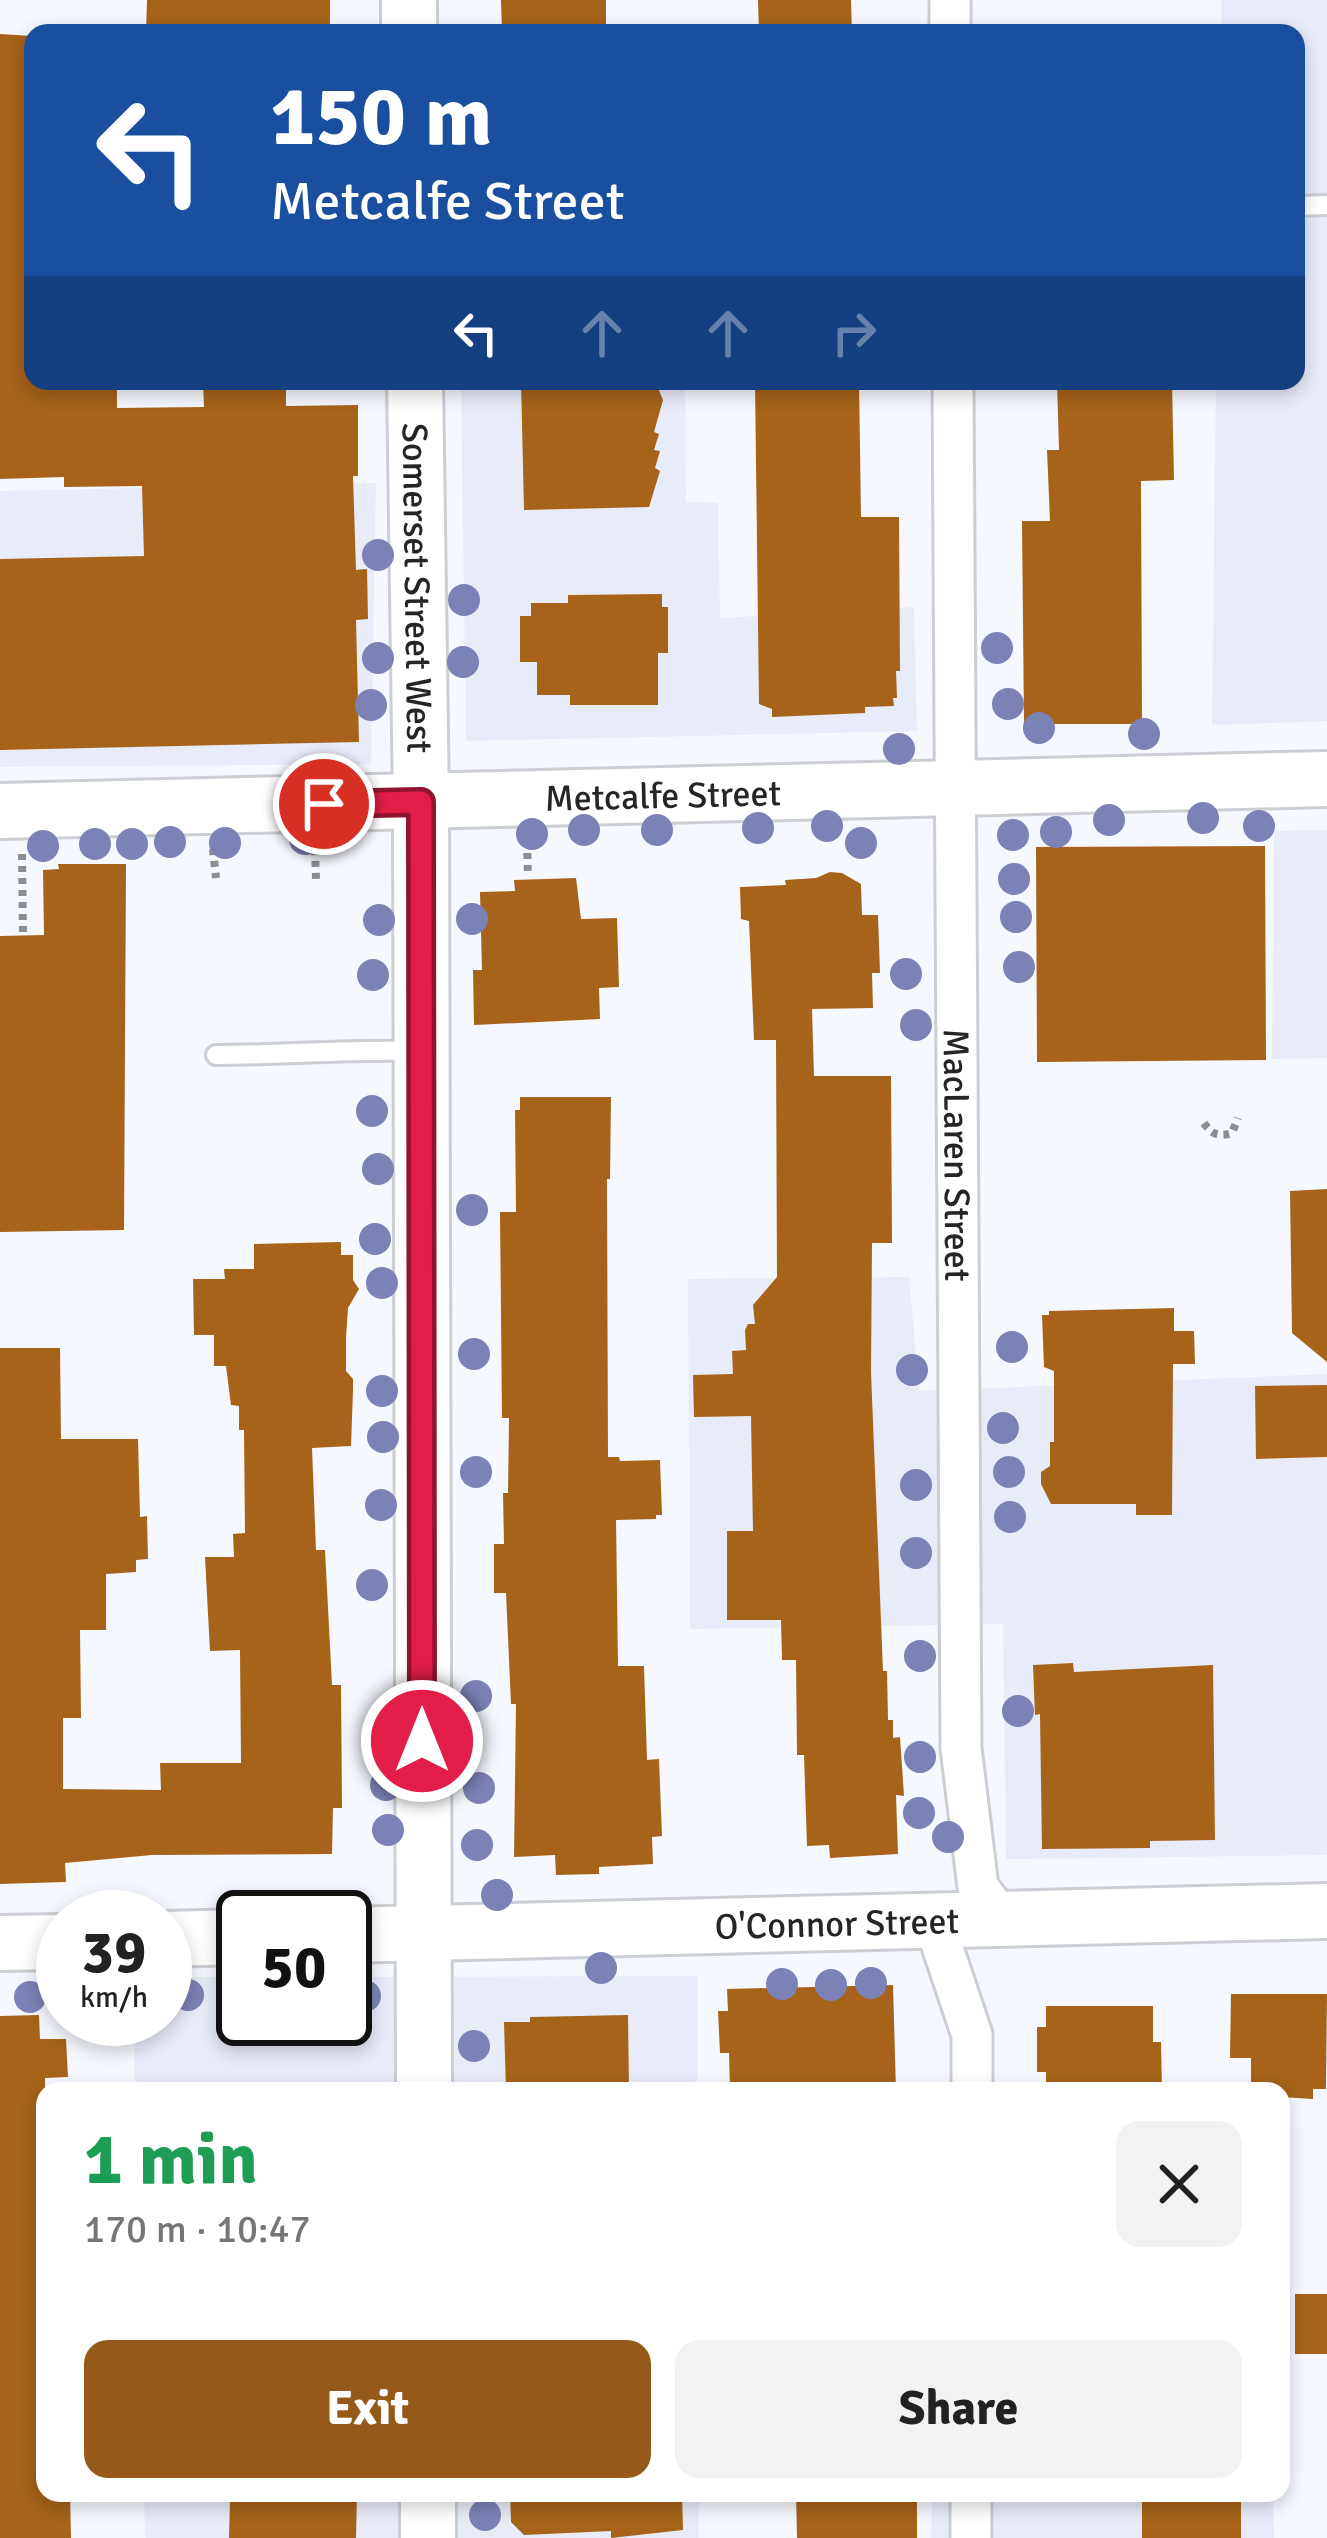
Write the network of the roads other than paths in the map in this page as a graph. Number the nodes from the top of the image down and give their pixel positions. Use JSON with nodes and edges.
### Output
{"nodes":[{"id":1,"x":415,"y":390,"type":"edge"},
{"id":2,"x":953,"y":390,"type":"edge"},
{"id":3,"x":1327,"y":779,"type":"edge"},
{"id":4,"x":958,"y":789,"type":"junction"},
{"id":5,"x":421,"y":802,"type":"junction"},
{"id":6,"x":0,"y":812,"type":"edge"},
{"id":7,"x":421,"y":1051,"type":"junction"},
{"id":8,"x":216,"y":1055,"type":"dead end"},
{"id":9,"x":1327,"y":1911,"type":"edge"},
{"id":10,"x":1002,"y":1919,"type":"junction"},
{"id":11,"x":934,"y":1922,"type":"junction"},
{"id":12,"x":423,"y":1933,"type":"junction"},
{"id":13,"x":372,"y":1934,"type":"edge"},
{"id":14,"x":36,"y":1942,"type":"edge"},
{"id":15,"x":0,"y":1943,"type":"edge"},
{"id":16,"x":424,"y":2082,"type":"edge"},
{"id":17,"x":972,"y":2082,"type":"edge"},
{"id":18,"x":428,"y":2502,"type":"edge"},
{"id":19,"x":971,"y":2502,"type":"edge"},
{"id":20,"x":428,"y":2538,"type":"edge"},
{"id":21,"x":971,"y":2538,"type":"edge"}],
"edges":[{"from":1,"to":5,"type":"main road","name":"Somerset Street West"},
{"from":2,"to":4,"type":"street","name":"MacLaren Street"},
{"from":3,"to":4,"type":"main road","name":"Metcalfe Street"},
{"from":4,"to":5,"type":"main road","name":"Metcalfe Street"},
{"from":4,"to":10,"type":"street","name":"MacLaren Street"},
{"from":5,"to":6,"type":"main road","name":"Metcalfe Street"},
{"from":5,"to":7,"type":"main road","name":"Somerset Street West"},
{"from":7,"to":8,"type":"lane"},
{"from":7,"to":12,"type":"main road","name":"Somerset Street West"},
{"from":9,"to":10,"type":"main road","name":"O'Connor Street"},
{"from":10,"to":11,"type":"main road","name":"O'Connor Street"},
{"from":11,"to":12,"type":"main road","name":"O'Connor Street"},
{"from":11,"to":17,"type":"street"},
{"from":12,"to":13,"type":"main road","name":"O'Connor Street"},
{"from":12,"to":16,"type":"main road","name":"Somerset Street West"},
{"from":14,"to":15,"type":"main road"},
{"from":18,"to":20,"type":"main road"},
{"from":19,"to":21,"type":"street"}]}
